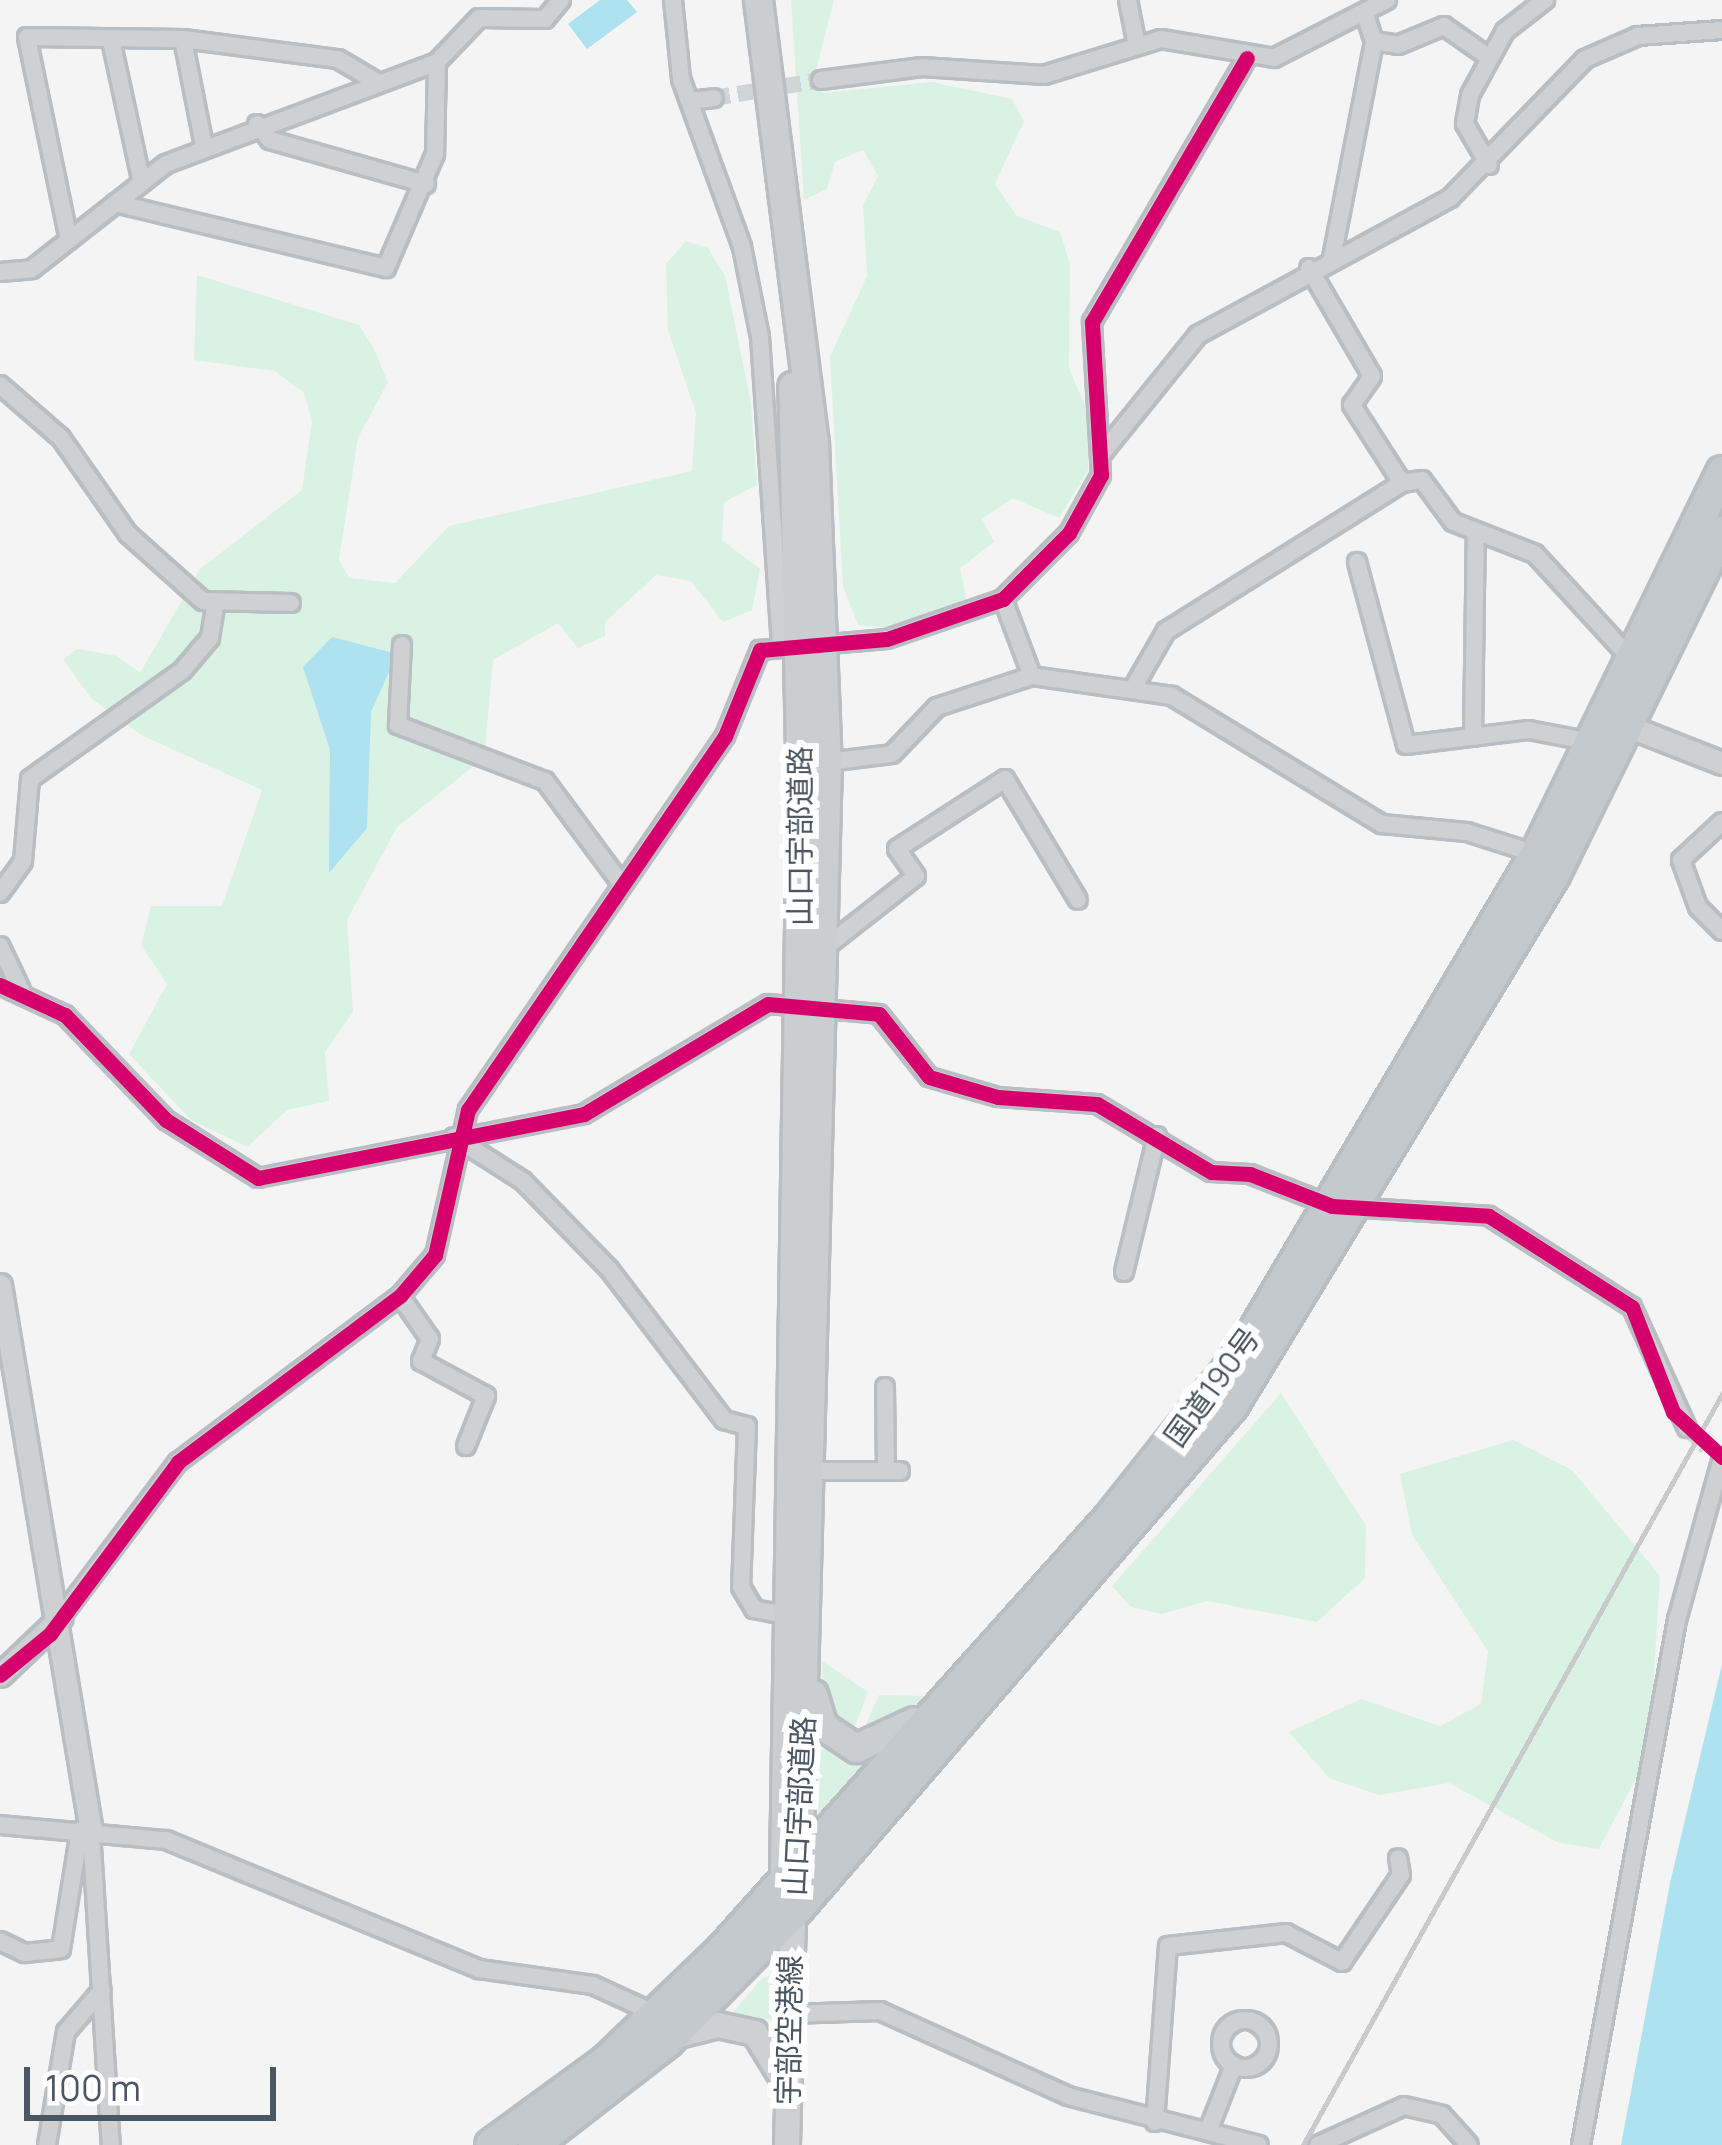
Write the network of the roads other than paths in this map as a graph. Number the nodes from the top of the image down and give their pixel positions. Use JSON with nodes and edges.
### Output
{"nodes":[{"id":1,"x":561,"y":0,"type":"edge"},
{"id":2,"x":674,"y":0,"type":"edge"},
{"id":3,"x":758,"y":0,"type":"edge"},
{"id":4,"x":1128,"y":0,"type":"edge"},
{"id":5,"x":1544,"y":0,"type":"edge"},
{"id":6,"x":1374,"y":6,"type":"edge"},
{"id":7,"x":1722,"y":30,"type":"edge"},
{"id":8,"x":183,"y":39,"type":"junction"},
{"id":9,"x":112,"y":40,"type":"junction"},
{"id":10,"x":1136,"y":41,"type":"junction"},
{"id":11,"x":1375,"y":41,"type":"junction"},
{"id":12,"x":1486,"y":56,"type":"junction"},
{"id":13,"x":1246,"y":58,"type":"junction"},
{"id":14,"x":437,"y":62,"type":"junction"},
{"id":15,"x":821,"y":80,"type":"tunnel mouth"},
{"id":16,"x":377,"y":82,"type":"junction"},
{"id":17,"x":714,"y":98,"type":"tunnel mouth"},
{"id":18,"x":690,"y":101,"type":"junction"},
{"id":19,"x":257,"y":124,"type":"junction"},
{"id":20,"x":204,"y":146,"type":"junction"},
{"id":21,"x":1489,"y":165,"type":"junction"},
{"id":22,"x":141,"y":179,"type":"junction"},
{"id":23,"x":426,"y":184,"type":"junction"},
{"id":24,"x":116,"y":202,"type":"junction"},
{"id":25,"x":70,"y":240,"type":"junction"},
{"id":26,"x":1332,"y":258,"type":"junction"},
{"id":27,"x":1310,"y":268,"type":"junction"},
{"id":28,"x":0,"y":272,"type":"edge"},
{"id":29,"x":0,"y":385,"type":"edge"},
{"id":30,"x":1100,"y":456,"type":"junction"},
{"id":31,"x":1722,"y":472,"type":"edge"},
{"id":32,"x":1402,"y":483,"type":"junction"},
{"id":33,"x":1722,"y":532,"type":"edge"},
{"id":34,"x":1476,"y":534,"type":"junction"},
{"id":35,"x":1357,"y":562,"type":"dead end"},
{"id":36,"x":1003,"y":599,"type":"junction"},
{"id":37,"x":291,"y":603,"type":"dead end"},
{"id":38,"x":214,"y":607,"type":"junction"},
{"id":39,"x":800,"y":641,"type":"junction"},
{"id":40,"x":402,"y":645,"type":"dead end"},
{"id":41,"x":1634,"y":663,"type":"junction"},
{"id":42,"x":1032,"y":676,"type":"junction"},
{"id":43,"x":1136,"y":683,"type":"junction"},
{"id":44,"x":1612,"y":731,"type":"junction"},
{"id":45,"x":1473,"y":737,"type":"junction"},
{"id":46,"x":827,"y":762,"type":"junction"},
{"id":47,"x":1722,"y":763,"type":"edge"},
{"id":48,"x":1722,"y":823,"type":"edge"},
{"id":49,"x":1536,"y":854,"type":"junction"},
{"id":50,"x":620,"y":882,"type":"junction"},
{"id":51,"x":0,"y":893,"type":"edge"},
{"id":52,"x":1078,"y":900,"type":"dead end"},
{"id":53,"x":1722,"y":932,"type":"edge"},
{"id":54,"x":0,"y":946,"type":"edge"},
{"id":55,"x":823,"y":949,"type":"junction"},
{"id":56,"x":0,"y":985,"type":"edge"},
{"id":57,"x":21,"y":990,"type":"junction"},
{"id":58,"x":810,"y":1003,"type":"junction"},
{"id":59,"x":1157,"y":1136,"type":"junction"},
{"id":60,"x":454,"y":1137,"type":"junction"},
{"id":61,"x":1345,"y":1206,"type":"junction"},
{"id":62,"x":1124,"y":1272,"type":"dead end"},
{"id":63,"x":0,"y":1285,"type":"edge"},
{"id":64,"x":400,"y":1295,"type":"junction"},
{"id":65,"x":885,"y":1388,"type":"dead end"},
{"id":66,"x":1687,"y":1428,"type":"tunnel mouth"},
{"id":67,"x":466,"y":1446,"type":"dead end"},
{"id":68,"x":1717,"y":1454,"type":"edge"},
{"id":69,"x":812,"y":1471,"type":"junction"},
{"id":70,"x":786,"y":1615,"type":"junction"},
{"id":71,"x":62,"y":1617,"type":"junction"},
{"id":72,"x":1012,"y":1628,"type":"junction"},
{"id":73,"x":807,"y":1642,"type":"junction"},
{"id":74,"x":0,"y":1676,"type":"edge"},
{"id":75,"x":0,"y":1825,"type":"edge"},
{"id":76,"x":86,"y":1831,"type":"junction"},
{"id":77,"x":1398,"y":1858,"type":"dead end"},
{"id":78,"x":792,"y":1875,"type":"junction"},
{"id":79,"x":793,"y":1914,"type":"junction"},
{"id":80,"x":0,"y":1941,"type":"edge"},
{"id":81,"x":102,"y":1990,"type":"junction"},
{"id":82,"x":789,"y":2014,"type":"junction"},
{"id":83,"x":662,"y":2028,"type":"junction"},
{"id":84,"x":1234,"y":2066,"type":"dead end"},
{"id":85,"x":788,"y":2090,"type":"junction"},
{"id":86,"x":1155,"y":2122,"type":"junction"},
{"id":87,"x":1208,"y":2131,"type":"junction"},
{"id":88,"x":1181,"y":2136,"type":"edge"},
{"id":89,"x":47,"y":2145,"type":"edge"},
{"id":90,"x":111,"y":2145,"type":"edge"},
{"id":91,"x":491,"y":2145,"type":"edge"},
{"id":92,"x":533,"y":2145,"type":"edge"},
{"id":93,"x":787,"y":2145,"type":"edge"},
{"id":94,"x":1258,"y":2145,"type":"edge"},
{"id":95,"x":1318,"y":2145,"type":"edge"},
{"id":96,"x":1469,"y":2145,"type":"edge"},
{"id":97,"x":1581,"y":2145,"type":"edge"}],
"edges":[{"from":1,"to":14,"type":"street"},
{"from":2,"to":18,"type":"street"},
{"from":3,"to":39,"type":"main road","name":"山口宇部道路"},
{"from":4,"to":10,"type":"street"},
{"from":5,"to":12,"type":"street"},
{"from":6,"to":11,"type":"street"},
{"from":6,"to":13,"type":"street"},
{"from":7,"to":21,"type":"street"},
{"from":8,"to":9,"type":"street"},
{"from":8,"to":16,"type":"street"},
{"from":8,"to":20,"type":"street"},
{"from":9,"to":22,"type":"street"},
{"from":9,"to":25,"type":"street"},
{"from":10,"to":13,"type":"street"},
{"from":10,"to":15,"type":"street"},
{"from":11,"to":12,"type":"street"},
{"from":11,"to":26,"type":"street"},
{"from":12,"to":21,"type":"street"},
{"from":13,"to":30,"type":"street"},
{"from":14,"to":16,"type":"street"},
{"from":14,"to":23,"type":"street"},
{"from":16,"to":19,"type":"street"},
{"from":17,"to":18,"type":"street"},
{"from":18,"to":39,"type":"street"},
{"from":19,"to":20,"type":"street"},
{"from":19,"to":23,"type":"street"},
{"from":20,"to":22,"type":"street"},
{"from":21,"to":26,"type":"street"},
{"from":22,"to":24,"type":"street"},
{"from":23,"to":24,"type":"street"},
{"from":24,"to":25,"type":"street"},
{"from":25,"to":28,"type":"street"},
{"from":26,"to":27,"type":"street"},
{"from":27,"to":30,"type":"street"},
{"from":27,"to":32,"type":"street"},
{"from":29,"to":38,"type":"street"},
{"from":30,"to":36,"type":"street"},
{"from":31,"to":41,"type":"highway","name":"国道190号"},
{"from":32,"to":34,"type":"street"},
{"from":32,"to":43,"type":"street"},
{"from":33,"to":44,"type":"highway","name":"国道190号"},
{"from":34,"to":41,"type":"street"},
{"from":34,"to":45,"type":"street"},
{"from":35,"to":45,"type":"street"},
{"from":36,"to":39,"type":"street"},
{"from":36,"to":42,"type":"street"},
{"from":37,"to":38,"type":"street"},
{"from":38,"to":51,"type":"street"},
{"from":39,"to":46,"type":"main road","name":"山口宇部道路"},
{"from":39,"to":50,"type":"street"},
{"from":39,"to":58,"type":"main road","name":"山口宇部道路"},
{"from":40,"to":50,"type":"street"},
{"from":41,"to":44,"type":"highway","name":"国道190号"},
{"from":42,"to":43,"type":"street"},
{"from":42,"to":46,"type":"street"},
{"from":43,"to":49,"type":"street"},
{"from":44,"to":45,"type":"street"},
{"from":44,"to":47,"type":"street"},
{"from":44,"to":49,"type":"highway","name":"国道190号"},
{"from":44,"to":61,"type":"highway","name":"国道190号"},
{"from":46,"to":55,"type":"main road","name":"山口宇部道路"},
{"from":48,"to":53,"type":"street"},
{"from":49,"to":61,"type":"highway","name":"国道190号"},
{"from":50,"to":60,"type":"street"},
{"from":52,"to":55,"type":"street"},
{"from":54,"to":57,"type":"street"},
{"from":55,"to":58,"type":"main road","name":"山口宇部道路"},
{"from":56,"to":57,"type":"street"},
{"from":57,"to":60,"type":"street"},
{"from":58,"to":59,"type":"street"},
{"from":58,"to":60,"type":"street"},
{"from":58,"to":69,"type":"main road","name":"山口宇部道路"},
{"from":58,"to":70,"type":"main road","name":"山口宇部道路"},
{"from":59,"to":61,"type":"street"},
{"from":59,"to":62,"type":"street"},
{"from":60,"to":64,"type":"street"},
{"from":60,"to":70,"type":"street"},
{"from":61,"to":66,"type":"street"},
{"from":61,"to":72,"type":"highway","name":"国道190号"},
{"from":61,"to":79,"type":"highway","name":"国道190号"},
{"from":63,"to":71,"type":"street"},
{"from":64,"to":67,"type":"street"},
{"from":64,"to":71,"type":"street"},
{"from":65,"to":69,"type":"street"},
{"from":68,"to":97,"type":"street"},
{"from":69,"to":73,"type":"main road","name":"山口宇部道路"},
{"from":70,"to":78,"type":"main road","name":"山口宇部道路"},
{"from":71,"to":74,"type":"street"},
{"from":71,"to":76,"type":"street"},
{"from":72,"to":73,"type":"main road"},
{"from":72,"to":78,"type":"highway","name":"国道190号"},
{"from":73,"to":78,"type":"main road","name":"山口宇部道路"},
{"from":75,"to":76,"type":"street"},
{"from":76,"to":80,"type":"street"},
{"from":76,"to":81,"type":"street"},
{"from":76,"to":83,"type":"street"},
{"from":77,"to":86,"type":"street"},
{"from":78,"to":79,"type":"main road","name":"山口宇部道路"},
{"from":78,"to":83,"type":"highway","name":"国道190号"},
{"from":79,"to":82,"type":"main road","name":"宇部空港線"},
{"from":79,"to":83,"type":"highway","name":"国道190号"},
{"from":81,"to":89,"type":"street"},
{"from":81,"to":90,"type":"street"},
{"from":82,"to":85,"type":"main road","name":"宇部空港線"},
{"from":82,"to":86,"type":"street"},
{"from":83,"to":85,"type":"main road"},
{"from":83,"to":91,"type":"highway","name":"国道190号"},
{"from":83,"to":92,"type":"highway","name":"国道190号"},
{"from":84,"to":87,"type":"street"},
{"from":85,"to":93,"type":"main road","name":"宇部空港線"},
{"from":86,"to":88,"type":"street"},
{"from":87,"to":88,"type":"street"},
{"from":87,"to":94,"type":"street"},
{"from":95,"to":96,"type":"street"}]}
